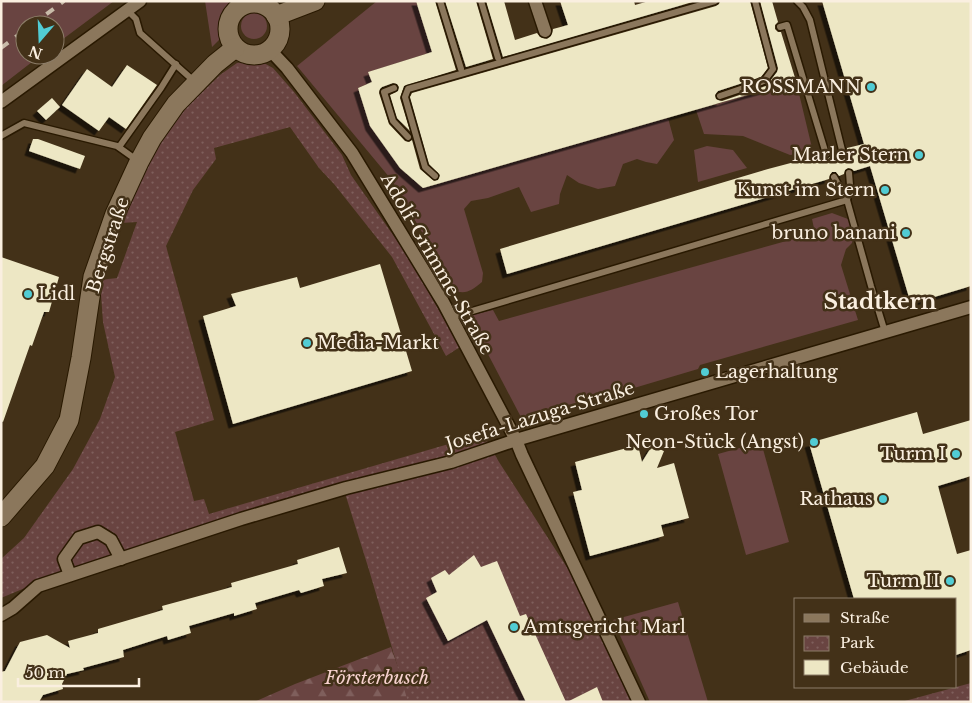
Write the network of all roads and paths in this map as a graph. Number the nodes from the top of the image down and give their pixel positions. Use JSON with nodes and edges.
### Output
{"nodes":[{"id":1,"x":140,"y":1,"type":"edge"},
{"id":2,"x":315,"y":1,"type":"edge"},
{"id":3,"x":440,"y":1,"type":"edge"},
{"id":4,"x":481,"y":1,"type":"edge"},
{"id":5,"x":534,"y":1,"type":"edge"},
{"id":6,"x":715,"y":1,"type":"edge"},
{"id":7,"x":755,"y":1,"type":"edge"},
{"id":8,"x":797,"y":1,"type":"edge"},
{"id":9,"x":242,"y":3,"type":"edge"},
{"id":10,"x":127,"y":10,"type":"junction"},
{"id":11,"x":276,"y":16,"type":"junction"},
{"id":12,"x":783,"y":26,"type":"dead end"},
{"id":13,"x":545,"y":31,"type":"dead end"},
{"id":14,"x":235,"y":48,"type":"junction"},
{"id":15,"x":270,"y":50,"type":"junction"},
{"id":16,"x":498,"y":58,"type":"dead end"},
{"id":17,"x":176,"y":64,"type":"junction"},
{"id":18,"x":461,"y":69,"type":"dead end"},
{"id":19,"x":196,"y":82,"type":"junction"},
{"id":20,"x":394,"y":88,"type":"dead end"},
{"id":21,"x":720,"y":96,"type":"dead end"},
{"id":22,"x":1,"y":102,"type":"edge"},
{"id":23,"x":1,"y":136,"type":"edge"},
{"id":24,"x":408,"y":137,"type":"dead end"},
{"id":25,"x":119,"y":147,"type":"junction"},
{"id":26,"x":842,"y":150,"type":"dead end"},
{"id":27,"x":826,"y":154,"type":"dead end"},
{"id":28,"x":139,"y":162,"type":"junction"},
{"id":29,"x":849,"y":173,"type":"dead end"},
{"id":30,"x":435,"y":176,"type":"dead end"},
{"id":31,"x":834,"y":177,"type":"dead end"},
{"id":32,"x":847,"y":200,"type":"junction"},
{"id":33,"x":971,"y":308,"type":"edge"},
{"id":34,"x":452,"y":318,"type":"junction"},
{"id":35,"x":885,"y":332,"type":"junction"},
{"id":36,"x":516,"y":440,"type":"junction"},
{"id":37,"x":1,"y":517,"type":"edge"},
{"id":38,"x":121,"y":559,"type":"junction"},
{"id":39,"x":70,"y":575,"type":"junction"},
{"id":40,"x":1,"y":615,"type":"edge"},
{"id":41,"x":639,"y":702,"type":"edge"}],
"edges":[{"from":1,"to":10,"type":"street"},
{"from":2,"to":11,"type":"street"},
{"from":3,"to":18,"type":"lane"},
{"from":4,"to":16,"type":"lane"},
{"from":5,"to":13,"type":"street"},
{"from":6,"to":30,"type":"lane"},
{"from":7,"to":21,"type":"lane"},
{"from":8,"to":26,"type":"lane"},
{"from":9,"to":11,"type":"street"},
{"from":9,"to":14,"type":"street"},
{"from":10,"to":17,"type":"lane"},
{"from":10,"to":22,"type":"street"},
{"from":11,"to":15,"type":"street"},
{"from":12,"to":27,"type":"lane"},
{"from":14,"to":15,"type":"street"},
{"from":14,"to":19,"type":"street","name":"Bergstraße"},
{"from":15,"to":34,"type":"street","name":"Adolf-Grimme-Straße"},
{"from":17,"to":19,"type":"lane"},
{"from":17,"to":25,"type":"lane"},
{"from":19,"to":28,"type":"street","name":"Bergstraße"},
{"from":20,"to":24,"type":"lane"},
{"from":23,"to":25,"type":"lane"},
{"from":25,"to":28,"type":"lane"},
{"from":28,"to":37,"type":"street","name":"Bergstraße"},
{"from":29,"to":32,"type":"lane"},
{"from":31,"to":32,"type":"lane"},
{"from":32,"to":34,"type":"lane"},
{"from":32,"to":35,"type":"lane"},
{"from":33,"to":35,"type":"street","name":"Josefa-Lazuga-Straße"},
{"from":34,"to":36,"type":"street","name":"Adolf-Grimme-Straße"},
{"from":35,"to":36,"type":"street","name":"Josefa-Lazuga-Straße"},
{"from":36,"to":38,"type":"street","name":"Josefa-Lazuga-Straße"},
{"from":36,"to":41,"type":"street","name":"Adolf-Grimme-Straße"},
{"from":38,"to":39,"type":"street","name":"Josefa-Lazuga-Straße"},
{"from":38,"to":39,"type":"street"},
{"from":39,"to":40,"type":"street","name":"Josefa-Lazuga-Straße"}]}
